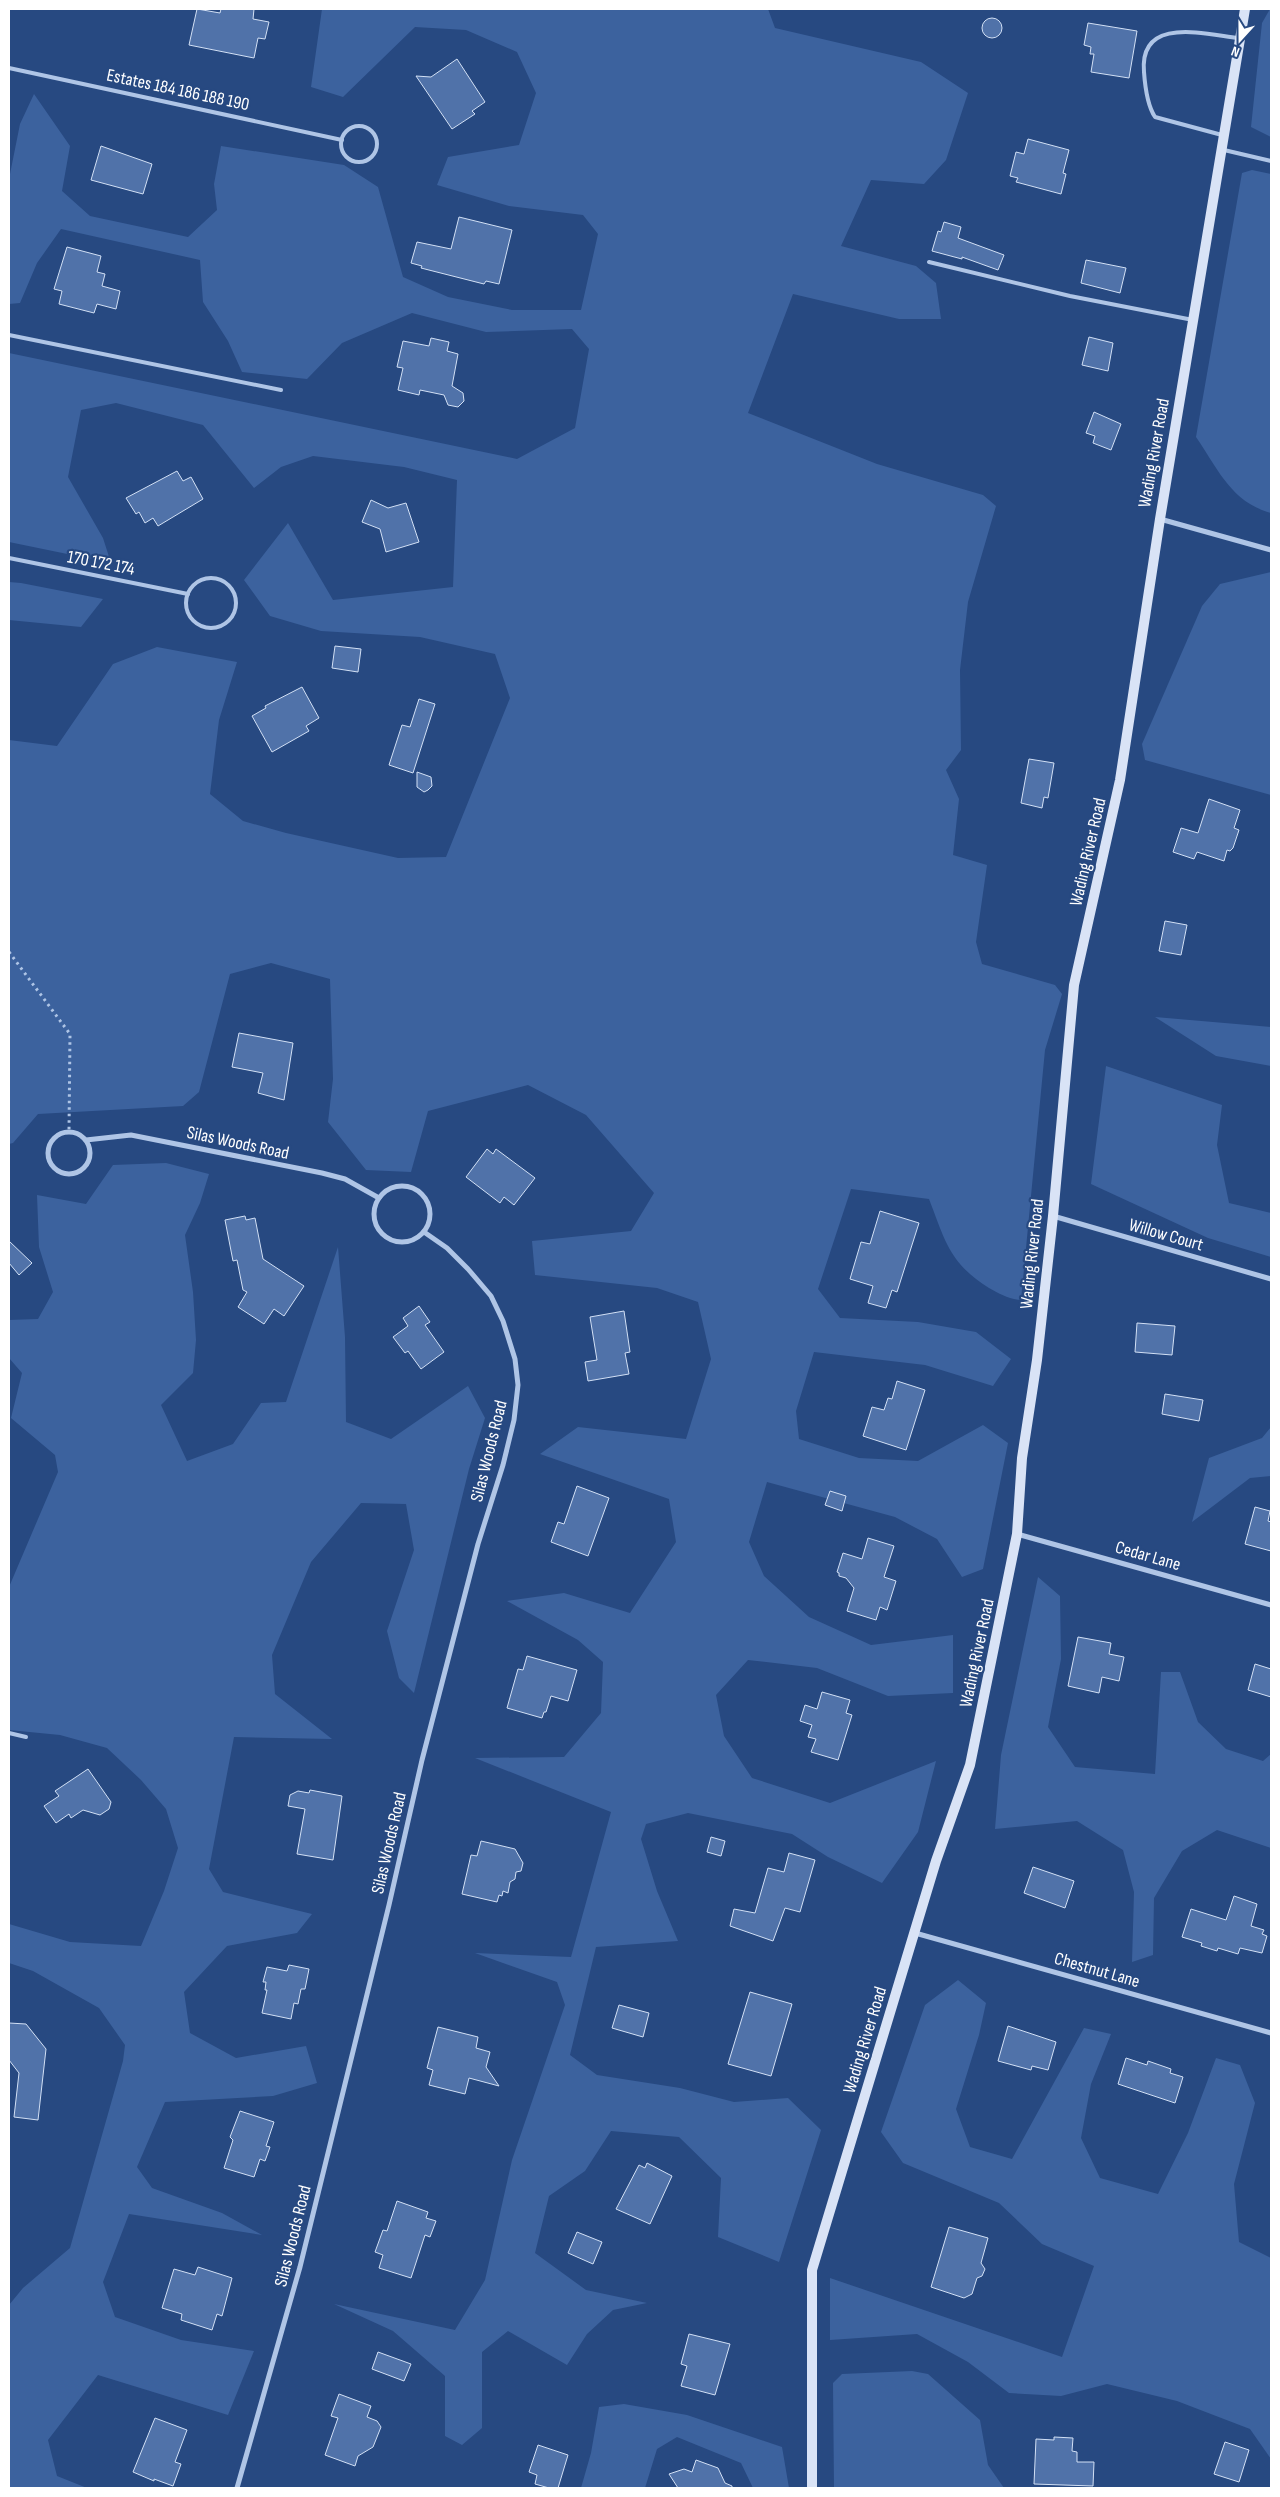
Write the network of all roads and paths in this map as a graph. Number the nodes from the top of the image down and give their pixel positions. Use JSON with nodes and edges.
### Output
{"nodes":[{"id":1,"x":1245,"y":9,"type":"edge"},
{"id":2,"x":1240,"y":38,"type":"junction"},
{"id":3,"x":9,"y":68,"type":"edge"},
{"id":4,"x":1224,"y":135,"type":"junction"},
{"id":5,"x":342,"y":140,"type":"junction"},
{"id":6,"x":1222,"y":149,"type":"junction"},
{"id":7,"x":1271,"y":161,"type":"edge"},
{"id":8,"x":929,"y":262,"type":"dead end"},
{"id":9,"x":1193,"y":320,"type":"junction"},
{"id":10,"x":9,"y":335,"type":"edge"},
{"id":11,"x":280,"y":390,"type":"dead end"},
{"id":12,"x":1160,"y":519,"type":"junction"},
{"id":13,"x":1271,"y":550,"type":"edge"},
{"id":14,"x":9,"y":558,"type":"edge"},
{"id":15,"x":188,"y":594,"type":"junction"},
{"id":16,"x":9,"y":952,"type":"edge"},
{"id":17,"x":69,"y":1131,"type":"junction"},
{"id":18,"x":86,"y":1140,"type":"junction"},
{"id":19,"x":379,"y":1198,"type":"junction"},
{"id":20,"x":1053,"y":1216,"type":"junction"},
{"id":21,"x":424,"y":1232,"type":"junction"},
{"id":22,"x":1271,"y":1279,"type":"edge"},
{"id":23,"x":1017,"y":1534,"type":"junction"},
{"id":24,"x":1271,"y":1605,"type":"edge"},
{"id":25,"x":9,"y":1734,"type":"edge"},
{"id":26,"x":26,"y":1737,"type":"dead end"},
{"id":27,"x":915,"y":1933,"type":"junction"},
{"id":28,"x":1271,"y":2033,"type":"edge"},
{"id":29,"x":237,"y":2488,"type":"edge"},
{"id":30,"x":812,"y":2488,"type":"edge"}],
"edges":[{"from":1,"to":2,"type":"main road","name":"Wading River Road"},
{"from":2,"to":4,"type":"main road","name":"Wading River Road"},
{"from":2,"to":4,"type":"lane"},
{"from":3,"to":5,"type":"lane","name":"Estates 184 186 188 190"},
{"from":4,"to":6,"type":"main road","name":"Wading River Road"},
{"from":5,"to":5,"type":"lane"},
{"from":6,"to":7,"type":"lane"},
{"from":6,"to":9,"type":"main road","name":"Wading River Road"},
{"from":8,"to":9,"type":"lane"},
{"from":9,"to":12,"type":"main road","name":"Wading River Road"},
{"from":10,"to":11,"type":"lane"},
{"from":12,"to":13,"type":"street"},
{"from":12,"to":20,"type":"main road","name":"Wading River Road"},
{"from":14,"to":15,"type":"lane","name":"170 172 174"},
{"from":15,"to":15,"type":"lane"},
{"from":16,"to":17,"type":"path"},
{"from":17,"to":18,"type":"street"},
{"from":17,"to":18,"type":"street"},
{"from":18,"to":19,"type":"street","name":"Silas Woods Road"},
{"from":19,"to":21,"type":"street"},
{"from":19,"to":21,"type":"street"},
{"from":20,"to":22,"type":"street","name":"Willow Court"},
{"from":20,"to":23,"type":"main road","name":"Wading River Road"},
{"from":21,"to":29,"type":"street","name":"Silas Woods Road"},
{"from":23,"to":24,"type":"street","name":"Cedar Lane"},
{"from":23,"to":27,"type":"main road","name":"Wading River Road"},
{"from":25,"to":26,"type":"lane"},
{"from":27,"to":28,"type":"street","name":"Chestnut Lane"},
{"from":27,"to":30,"type":"main road","name":"Wading River Road"}]}
